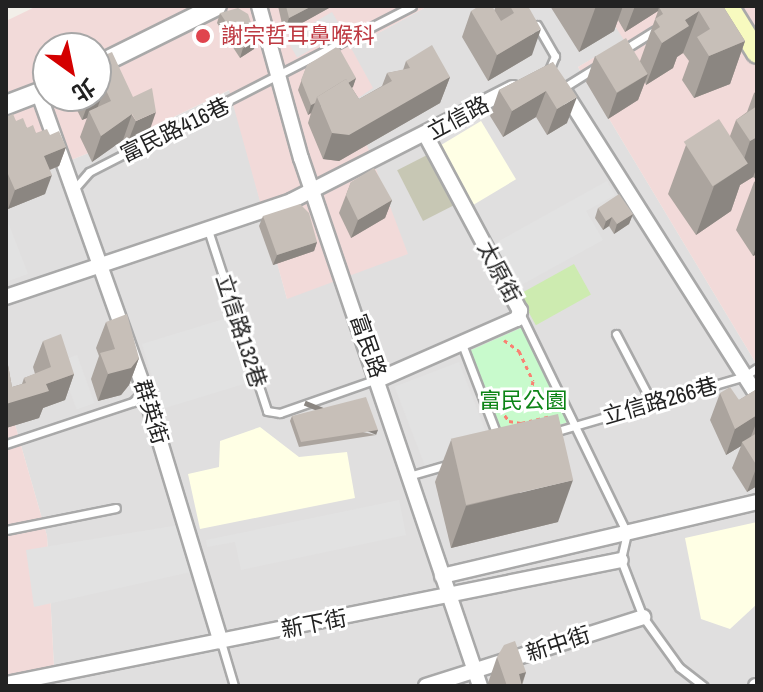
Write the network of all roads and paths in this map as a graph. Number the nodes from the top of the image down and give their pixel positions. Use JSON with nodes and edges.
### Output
{"nodes":[{"id":1,"x":217,"y":6,"type":"edge"},
{"id":2,"x":259,"y":6,"type":"edge"},
{"id":3,"x":412,"y":6,"type":"edge"},
{"id":4,"x":728,"y":6,"type":"edge"},
{"id":5,"x":533,"y":19,"type":"edge"},
{"id":6,"x":667,"y":22,"type":"edge"},
{"id":7,"x":757,"y":53,"type":"edge"},
{"id":8,"x":615,"y":55,"type":"edge"},
{"id":9,"x":112,"y":58,"type":"edge"},
{"id":10,"x":602,"y":64,"type":"edge"},
{"id":11,"x":536,"y":77,"type":"junction"},
{"id":12,"x":279,"y":78,"type":"junction"},
{"id":13,"x":563,"y":88,"type":"junction"},
{"id":14,"x":32,"y":96,"type":"edge"},
{"id":15,"x":6,"y":105,"type":"edge"},
{"id":16,"x":50,"y":112,"type":"edge"},
{"id":17,"x":426,"y":136,"type":"junction"},
{"id":18,"x":76,"y":187,"type":"junction"},
{"id":19,"x":314,"y":191,"type":"junction"},
{"id":20,"x":208,"y":230,"type":"junction"},
{"id":21,"x":102,"y":263,"type":"junction"},
{"id":22,"x":6,"y":297,"type":"edge"},
{"id":23,"x":520,"y":311,"type":"junction"},
{"id":24,"x":616,"y":334,"type":"dead end"},
{"id":25,"x":462,"y":344,"type":"junction"},
{"id":26,"x":494,"y":344,"type":"dead end"},
{"id":27,"x":751,"y":372,"type":"edge"},
{"id":28,"x":380,"y":379,"type":"junction"},
{"id":29,"x":144,"y":389,"type":"junction"},
{"id":30,"x":531,"y":392,"type":"dead end"},
{"id":31,"x":757,"y":395,"type":"edge"},
{"id":32,"x":652,"y":403,"type":"junction"},
{"id":33,"x":498,"y":407,"type":"dead end"},
{"id":34,"x":574,"y":426,"type":"junction"},
{"id":35,"x":545,"y":435,"type":"edge"},
{"id":36,"x":6,"y":444,"type":"edge"},
{"id":37,"x":502,"y":448,"type":"edge"},
{"id":38,"x":457,"y":462,"type":"edge"},
{"id":39,"x":412,"y":475,"type":"junction"},
{"id":40,"x":757,"y":502,"type":"edge"},
{"id":41,"x":116,"y":508,"type":"dead end"},
{"id":42,"x":6,"y":530,"type":"edge"},
{"id":43,"x":627,"y":533,"type":"junction"},
{"id":44,"x":621,"y":560,"type":"junction"},
{"id":45,"x":442,"y":576,"type":"junction"},
{"id":46,"x":449,"y":598,"type":"junction"},
{"id":47,"x":643,"y":617,"type":"junction"},
{"id":48,"x":221,"y":642,"type":"junction"},
{"id":49,"x":475,"y":671,"type":"junction"},
{"id":50,"x":6,"y":684,"type":"edge"},
{"id":51,"x":234,"y":686,"type":"edge"},
{"id":52,"x":426,"y":686,"type":"edge"},
{"id":53,"x":480,"y":686,"type":"edge"},
{"id":54,"x":703,"y":686,"type":"edge"}],
"edges":[{"from":1,"to":9,"type":"street"},
{"from":2,"to":12,"type":"street","name":"富民路"},
{"from":3,"to":12,"type":"lane","name":"富民路416巷"},
{"from":4,"to":7,"type":"main road"},
{"from":5,"to":11,"type":"lane"},
{"from":6,"to":8,"type":"lane"},
{"from":10,"to":13,"type":"lane"},
{"from":11,"to":13,"type":"street"},
{"from":11,"to":17,"type":"street","name":"立信路"},
{"from":12,"to":18,"type":"lane","name":"富民路416巷"},
{"from":12,"to":19,"type":"street","name":"富民路"},
{"from":13,"to":27,"type":"street"},
{"from":14,"to":15,"type":"street"},
{"from":16,"to":18,"type":"street","name":"群英街"},
{"from":17,"to":19,"type":"street","name":"立信路"},
{"from":17,"to":23,"type":"street","name":"太原街"},
{"from":18,"to":21,"type":"street","name":"群英街"},
{"from":19,"to":20,"type":"street","name":"立信路"},
{"from":19,"to":28,"type":"street","name":"富民路"},
{"from":20,"to":21,"type":"street","name":"立信路"},
{"from":20,"to":28,"type":"lane","name":"立信路132巷"},
{"from":21,"to":22,"type":"street","name":"立信路"},
{"from":21,"to":29,"type":"street","name":"群英街"},
{"from":23,"to":25,"type":"street","name":"太原街"},
{"from":23,"to":34,"type":"lane"},
{"from":24,"to":32,"type":"lane"},
{"from":25,"to":28,"type":"street","name":"太原街"},
{"from":25,"to":37,"type":"lane"},
{"from":26,"to":30,"type":"path"},
{"from":27,"to":31,"type":"street"},
{"from":27,"to":32,"type":"lane","name":"立信路266巷"},
{"from":28,"to":39,"type":"street","name":"富民路"},
{"from":29,"to":36,"type":"lane"},
{"from":29,"to":48,"type":"street","name":"群英街"},
{"from":32,"to":34,"type":"lane","name":"立信路266巷"},
{"from":33,"to":34,"type":"path"},
{"from":34,"to":35,"type":"lane","name":"立信路266巷"},
{"from":34,"to":43,"type":"lane"},
{"from":38,"to":39,"type":"lane"},
{"from":39,"to":45,"type":"street","name":"富民路"},
{"from":40,"to":43,"type":"street"},
{"from":41,"to":42,"type":"lane"},
{"from":43,"to":44,"type":"lane"},
{"from":43,"to":45,"type":"street"},
{"from":44,"to":46,"type":"street","name":"新下街"},
{"from":44,"to":47,"type":"lane"},
{"from":45,"to":46,"type":"street","name":"富民路"},
{"from":46,"to":48,"type":"street","name":"新下街"},
{"from":46,"to":49,"type":"street","name":"富民路"},
{"from":47,"to":49,"type":"street","name":"新中街"},
{"from":47,"to":54,"type":"lane"},
{"from":48,"to":50,"type":"street","name":"新下街"},
{"from":48,"to":51,"type":"lane"},
{"from":49,"to":52,"type":"street","name":"新中街"},
{"from":49,"to":53,"type":"street","name":"富民路"}]}
